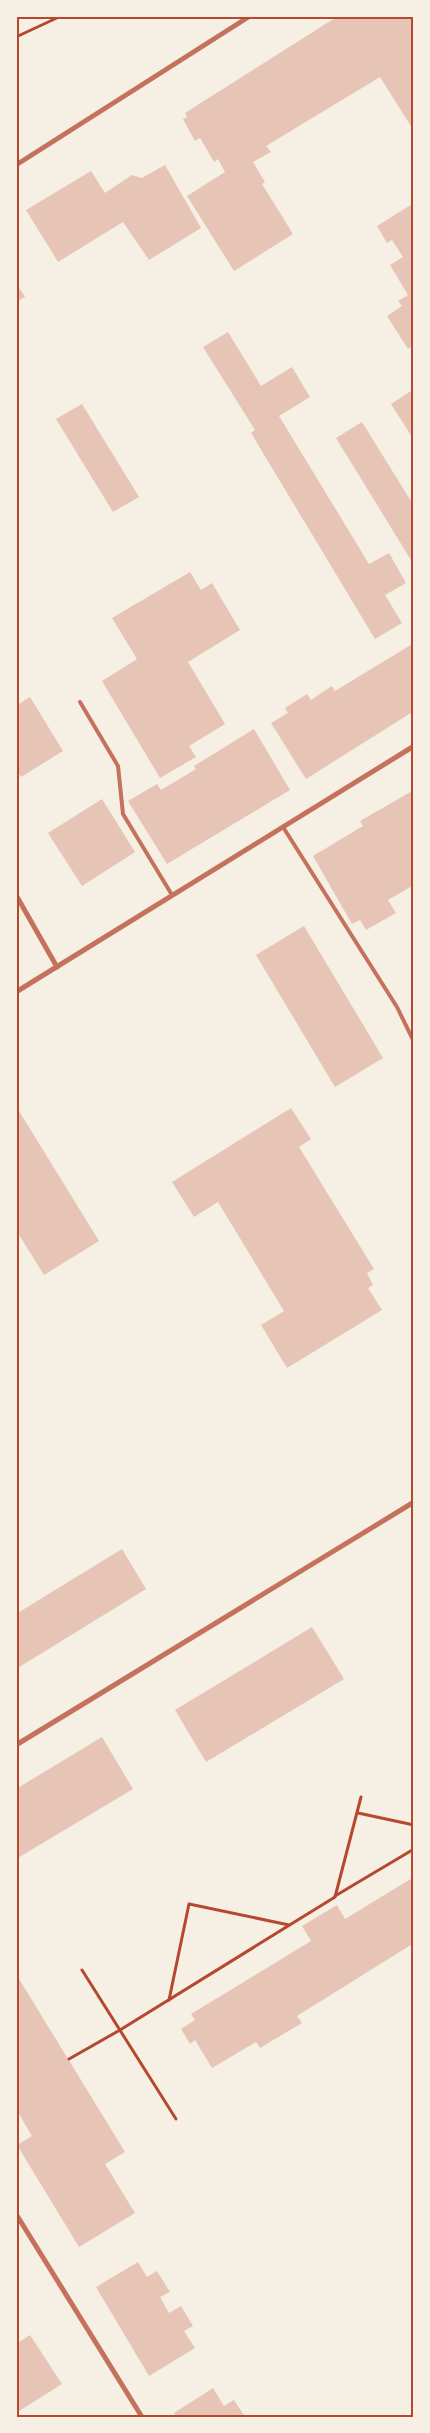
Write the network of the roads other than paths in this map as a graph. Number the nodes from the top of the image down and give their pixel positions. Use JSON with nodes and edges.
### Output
{"nodes":[{"id":1,"x":250,"y":16,"type":"edge"},
{"id":2,"x":16,"y":165,"type":"edge"},
{"id":3,"x":80,"y":702,"type":"dead end"},
{"id":4,"x":414,"y":746,"type":"edge"},
{"id":5,"x":283,"y":827,"type":"junction"},
{"id":6,"x":16,"y":895,"type":"edge"},
{"id":7,"x":172,"y":895,"type":"junction"},
{"id":8,"x":57,"y":967,"type":"junction"},
{"id":9,"x":16,"y":992,"type":"edge"},
{"id":10,"x":414,"y":1042,"type":"edge"},
{"id":11,"x":414,"y":1502,"type":"edge"},
{"id":12,"x":16,"y":1745,"type":"edge"},
{"id":13,"x":16,"y":2214,"type":"edge"},
{"id":14,"x":142,"y":2417,"type":"edge"}],
"edges":[{"from":1,"to":2,"type":"street"},
{"from":3,"to":7,"type":"lane"},
{"from":4,"to":5,"type":"street"},
{"from":5,"to":7,"type":"street"},
{"from":5,"to":10,"type":"lane"},
{"from":6,"to":8,"type":"street"},
{"from":7,"to":8,"type":"street"},
{"from":8,"to":9,"type":"street"},
{"from":11,"to":12,"type":"street"},
{"from":13,"to":14,"type":"street"}]}
